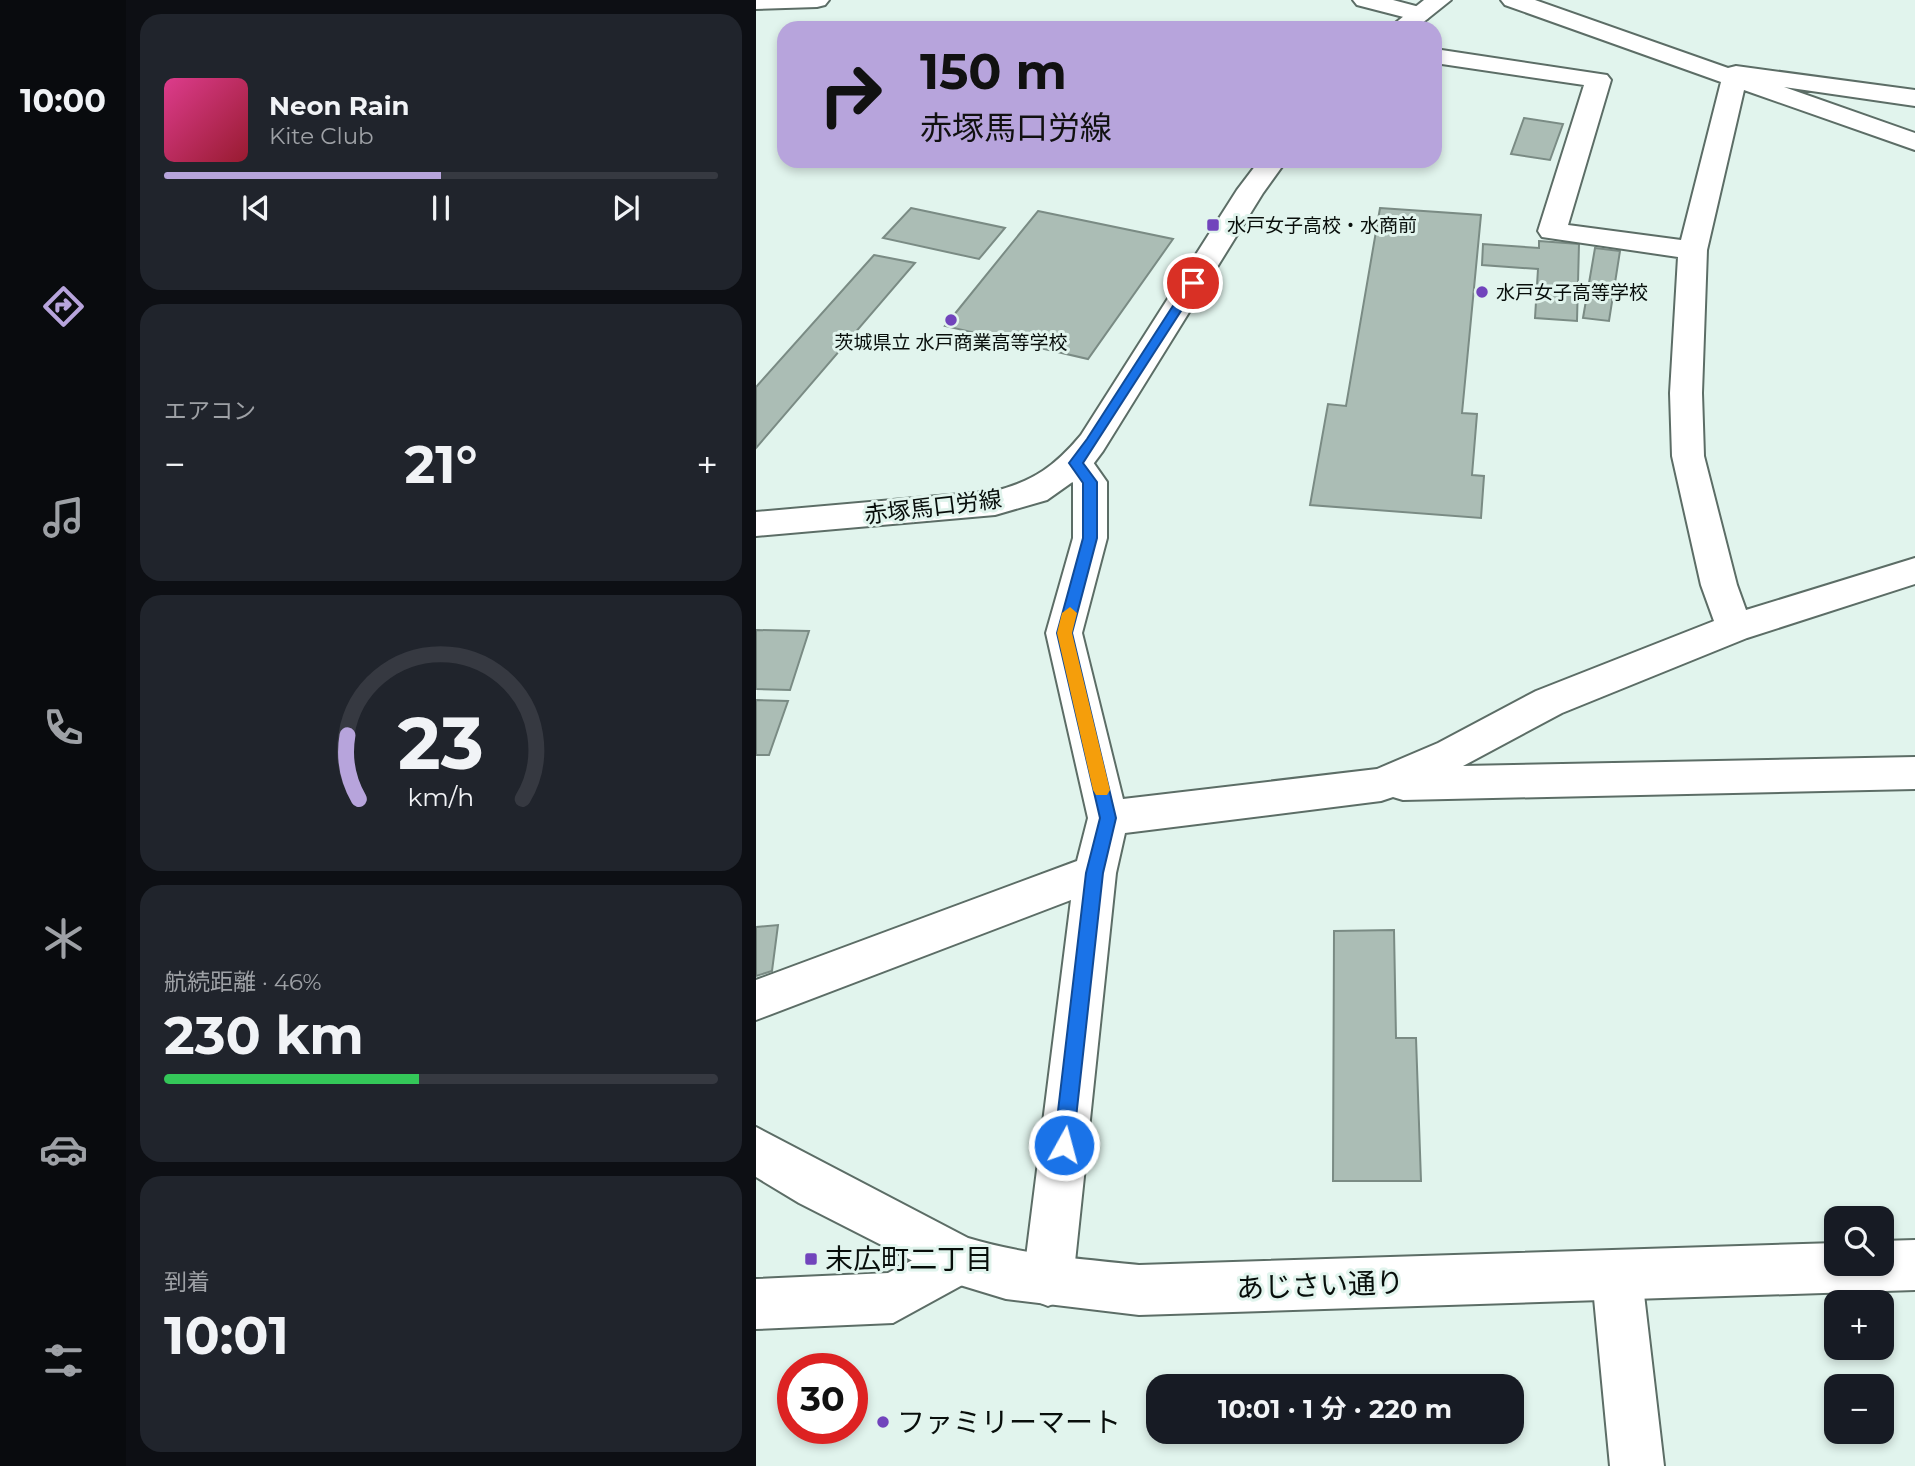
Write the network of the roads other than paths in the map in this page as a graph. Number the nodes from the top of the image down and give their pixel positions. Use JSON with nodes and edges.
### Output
{"nodes":[{"id":1,"x":817,"y":0,"type":"edge"},
{"id":2,"x":1365,"y":0,"type":"edge"},
{"id":3,"x":1439,"y":0,"type":"edge"},
{"id":4,"x":1513,"y":0,"type":"edge"},
{"id":5,"x":756,"y":2,"type":"edge"},
{"id":6,"x":1410,"y":21,"type":"edge"},
{"id":7,"x":1442,"y":57,"type":"edge"},
{"id":8,"x":1735,"y":78,"type":"junction"},
{"id":9,"x":1915,"y":98,"type":"edge"},
{"id":10,"x":1915,"y":142,"type":"edge"},
{"id":11,"x":1268,"y":168,"type":"edge"},
{"id":12,"x":1693,"y":250,"type":"junction"},
{"id":13,"x":1076,"y":463,"type":"junction"},
{"id":14,"x":756,"y":524,"type":"edge"},
{"id":15,"x":1915,"y":571,"type":"edge"},
{"id":16,"x":1734,"y":628,"type":"junction"},
{"id":17,"x":1915,"y":773,"type":"edge"},
{"id":18,"x":1381,"y":785,"type":"junction"},
{"id":19,"x":1108,"y":818,"type":"junction"},
{"id":20,"x":1095,"y":873,"type":"junction"},
{"id":21,"x":756,"y":1000,"type":"edge"},
{"id":22,"x":756,"y":1150,"type":"edge"},
{"id":23,"x":960,"y":1260,"type":"junction"},
{"id":24,"x":1915,"y":1265,"type":"edge"},
{"id":25,"x":1617,"y":1277,"type":"junction"},
{"id":26,"x":1048,"y":1281,"type":"junction"},
{"id":27,"x":756,"y":1304,"type":"edge"},
{"id":28,"x":1637,"y":1466,"type":"edge"}],
"edges":[{"from":1,"to":5,"type":"main road"},
{"from":2,"to":6,"type":"main road"},
{"from":3,"to":6,"type":"main road"},
{"from":4,"to":8,"type":"main road"},
{"from":7,"to":12,"type":"main road"},
{"from":8,"to":9,"type":"main road"},
{"from":8,"to":10,"type":"main road"},
{"from":8,"to":12,"type":"main road"},
{"from":11,"to":13,"type":"main road","name":"赤塚馬口労線"},
{"from":12,"to":16,"type":"main road"},
{"from":13,"to":14,"type":"main road","name":"赤塚馬口労線"},
{"from":13,"to":19,"type":"main road"},
{"from":15,"to":16,"type":"main road"},
{"from":16,"to":18,"type":"main road"},
{"from":17,"to":18,"type":"main road"},
{"from":18,"to":19,"type":"main road"},
{"from":19,"to":20,"type":"main road"},
{"from":20,"to":21,"type":"main road"},
{"from":20,"to":26,"type":"main road"},
{"from":22,"to":23,"type":"main road","name":"あじさい通り"},
{"from":23,"to":26,"type":"main road","name":"あじさい通り"},
{"from":23,"to":27,"type":"main road"},
{"from":24,"to":25,"type":"main road","name":"あじさい通り"},
{"from":25,"to":26,"type":"main road","name":"あじさい通り"},
{"from":25,"to":28,"type":"main road"}]}
